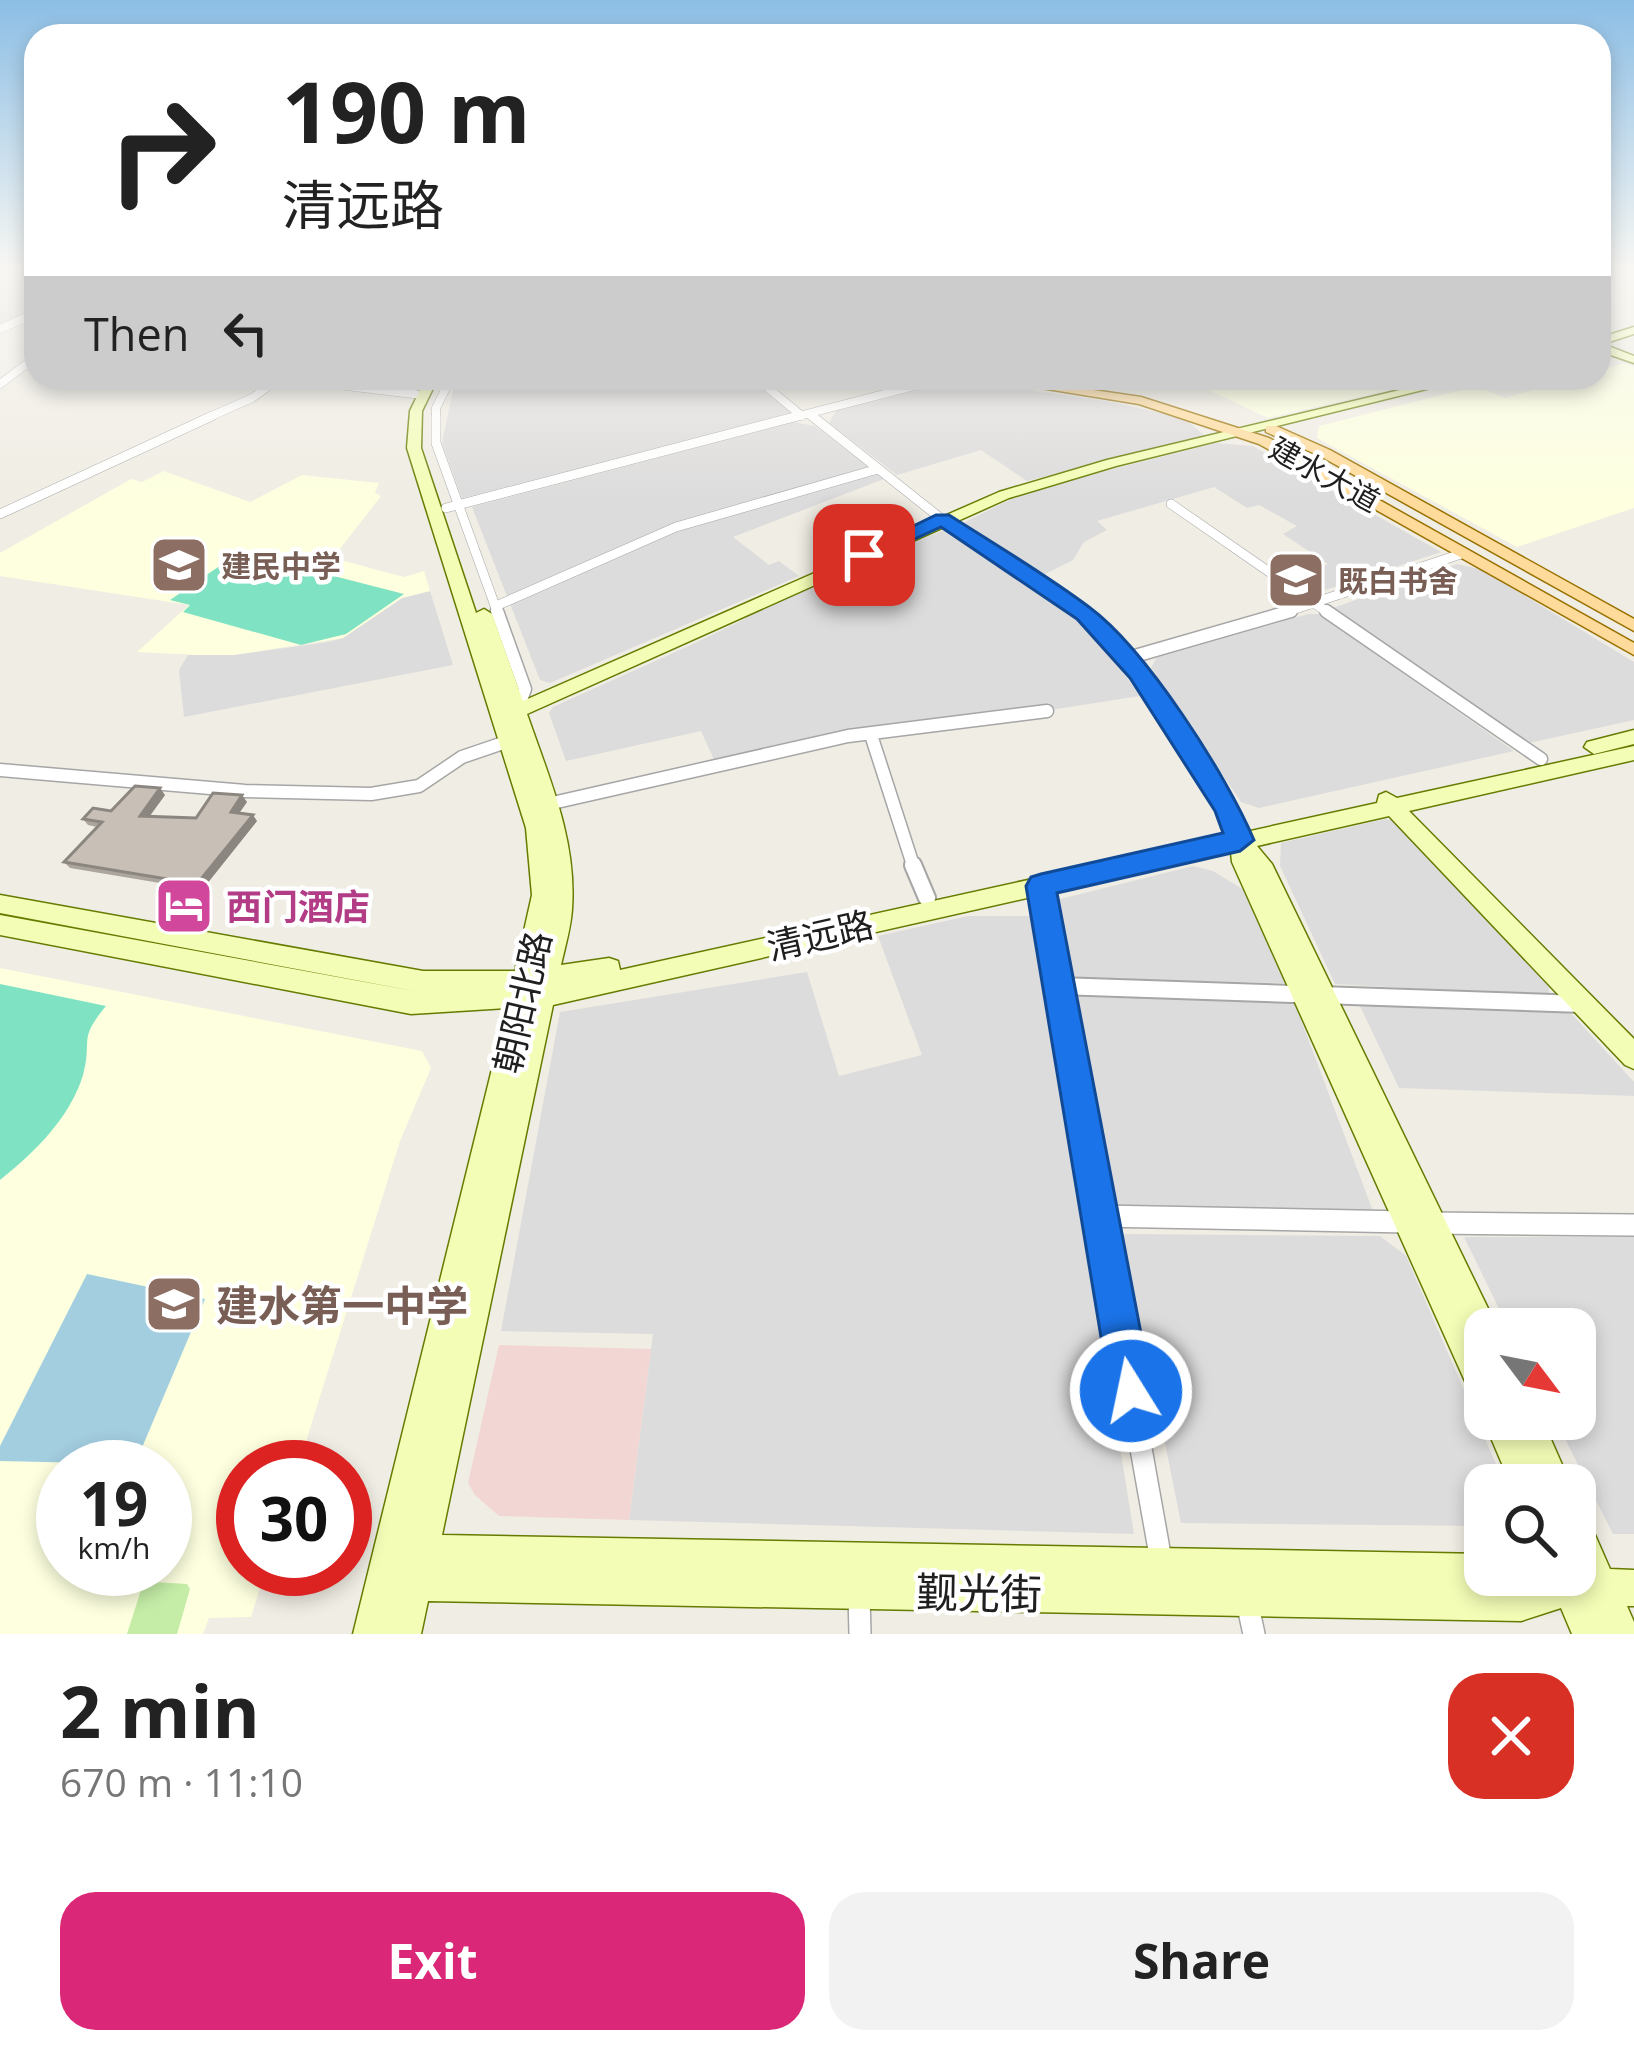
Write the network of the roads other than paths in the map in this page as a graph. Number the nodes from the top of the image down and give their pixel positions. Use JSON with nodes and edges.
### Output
{"nodes":[{"id":1,"x":263,"y":390,"type":"edge"},
{"id":2,"x":432,"y":390,"type":"edge"},
{"id":3,"x":434,"y":390,"type":"edge"},
{"id":4,"x":772,"y":390,"type":"edge"},
{"id":5,"x":901,"y":390,"type":"edge"},
{"id":6,"x":1067,"y":390,"type":"edge"},
{"id":7,"x":1138,"y":390,"type":"edge"},
{"id":8,"x":1416,"y":390,"type":"edge"},
{"id":9,"x":806,"y":415,"type":"junction"},
{"id":10,"x":1266,"y":427,"type":"junction"},
{"id":11,"x":1243,"y":432,"type":"junction"},
{"id":12,"x":878,"y":469,"type":"junction"},
{"id":13,"x":1171,"y":504,"type":"dead end"},
{"id":14,"x":453,"y":506,"type":"junction"},
{"id":15,"x":0,"y":514,"type":"edge"},
{"id":16,"x":943,"y":519,"type":"junction"},
{"id":17,"x":1464,"y":553,"type":"junction"},
{"id":18,"x":1313,"y":604,"type":"junction"},
{"id":19,"x":496,"y":606,"type":"junction"},
{"id":20,"x":1634,"y":626,"type":"edge"},
{"id":21,"x":1634,"y":650,"type":"edge"},
{"id":22,"x":1128,"y":658,"type":"junction"},
{"id":23,"x":517,"y":711,"type":"junction"},
{"id":24,"x":1047,"y":711,"type":"dead end"},
{"id":25,"x":872,"y":735,"type":"junction"},
{"id":26,"x":509,"y":740,"type":"junction"},
{"id":27,"x":1634,"y":749,"type":"edge"},
{"id":28,"x":1541,"y":758,"type":"junction"},
{"id":29,"x":0,"y":770,"type":"edge"},
{"id":30,"x":1386,"y":800,"type":"junction"},
{"id":31,"x":548,"y":804,"type":"junction"},
{"id":32,"x":1237,"y":834,"type":"junction"},
{"id":33,"x":1041,"y":886,"type":"junction"},
{"id":34,"x":927,"y":898,"type":"junction"},
{"id":35,"x":0,"y":904,"type":"edge"},
{"id":36,"x":0,"y":926,"type":"edge"},
{"id":37,"x":1059,"y":986,"type":"junction"},
{"id":38,"x":535,"y":989,"type":"junction"},
{"id":39,"x":1313,"y":993,"type":"junction"},
{"id":40,"x":1582,"y":1004,"type":"junction"},
{"id":41,"x":1634,"y":1057,"type":"edge"},
{"id":42,"x":1100,"y":1216,"type":"junction"},
{"id":43,"x":1420,"y":1223,"type":"junction"},
{"id":44,"x":1634,"y":1225,"type":"edge"},
{"id":45,"x":1469,"y":1308,"type":"edge"},
{"id":46,"x":1464,"y":1334,"type":"edge"},
{"id":47,"x":403,"y":1568,"type":"junction"},
{"id":48,"x":1464,"y":1573,"type":"edge"},
{"id":49,"x":1165,"y":1581,"type":"junction"},
{"id":50,"x":859,"y":1590,"type":"junction"},
{"id":51,"x":1596,"y":1590,"type":"edge"},
{"id":52,"x":1546,"y":1596,"type":"edge"},
{"id":53,"x":1593,"y":1596,"type":"edge"},
{"id":54,"x":1246,"y":1597,"type":"junction"},
{"id":55,"x":372,"y":1634,"type":"edge"},
{"id":56,"x":402,"y":1634,"type":"edge"},
{"id":57,"x":860,"y":1634,"type":"edge"},
{"id":58,"x":1254,"y":1634,"type":"edge"},
{"id":59,"x":1591,"y":1634,"type":"edge"},
{"id":60,"x":1620,"y":1634,"type":"edge"}],
"edges":[{"from":1,"to":15,"type":"street"},
{"from":2,"to":26,"type":"main road","name":"朝阳北路"},
{"from":3,"to":14,"type":"main road","name":"朝阳北路"},
{"from":4,"to":9,"type":"street"},
{"from":5,"to":9,"type":"street"},
{"from":6,"to":11,"type":"main road","name":"建水大道"},
{"from":7,"to":10,"type":"main road","name":"建水大道"},
{"from":8,"to":10,"type":"main road"},
{"from":9,"to":12,"type":"street"},
{"from":9,"to":14,"type":"street"},
{"from":10,"to":11,"type":"main road"},
{"from":10,"to":20,"type":"main road","name":"建水大道"},
{"from":11,"to":16,"type":"main road"},
{"from":11,"to":17,"type":"main road","name":"建水大道"},
{"from":12,"to":16,"type":"street"},
{"from":12,"to":19,"type":"street"},
{"from":13,"to":18,"type":"street"},
{"from":14,"to":19,"type":"street"},
{"from":14,"to":23,"type":"main road","name":"朝阳北路"},
{"from":16,"to":22,"type":"street"},
{"from":16,"to":23,"type":"main road"},
{"from":17,"to":18,"type":"street"},
{"from":17,"to":21,"type":"main road","name":"建水大道"},
{"from":18,"to":22,"type":"street"},
{"from":18,"to":28,"type":"street"},
{"from":19,"to":23,"type":"street"},
{"from":22,"to":32,"type":"street"},
{"from":23,"to":31,"type":"main road","name":"朝阳北路"},
{"from":24,"to":25,"type":"street"},
{"from":25,"to":31,"type":"street"},
{"from":25,"to":34,"type":"street"},
{"from":26,"to":29,"type":"street"},
{"from":26,"to":38,"type":"main road","name":"朝阳北路"},
{"from":27,"to":28,"type":"main road","name":"清远路"},
{"from":27,"to":30,"type":"main road","name":"清远路"},
{"from":28,"to":30,"type":"main road","name":"清远路"},
{"from":30,"to":32,"type":"main road","name":"清远路"},
{"from":30,"to":40,"type":"main road"},
{"from":31,"to":38,"type":"main road","name":"朝阳北路"},
{"from":32,"to":33,"type":"main road","name":"清远路"},
{"from":32,"to":34,"type":"main road","name":"清远路"},
{"from":32,"to":39,"type":"main road"},
{"from":33,"to":37,"type":"street"},
{"from":33,"to":38,"type":"main road","name":"清远路"},
{"from":34,"to":38,"type":"main road","name":"清远路"},
{"from":35,"to":38,"type":"main road","name":"清远路"},
{"from":36,"to":38,"type":"main road","name":"清远路"},
{"from":37,"to":39,"type":"street"},
{"from":37,"to":42,"type":"street"},
{"from":38,"to":47,"type":"main road","name":"朝阳北路"},
{"from":39,"to":40,"type":"street"},
{"from":39,"to":43,"type":"main road"},
{"from":40,"to":41,"type":"main road"},
{"from":42,"to":43,"type":"street"},
{"from":42,"to":49,"type":"street"},
{"from":43,"to":44,"type":"street"},
{"from":43,"to":45,"type":"main road"},
{"from":43,"to":46,"type":"main road"},
{"from":47,"to":49,"type":"main road","name":"觐光街"},
{"from":47,"to":50,"type":"main road","name":"觐光街"},
{"from":47,"to":55,"type":"main road","name":"朝阳北路"},
{"from":47,"to":56,"type":"main road","name":"朝阳北路"},
{"from":48,"to":49,"type":"main road","name":"觐光街"},
{"from":49,"to":50,"type":"main road","name":"觐光街"},
{"from":49,"to":54,"type":"main road","name":"觐光街"},
{"from":50,"to":57,"type":"street"},
{"from":51,"to":60,"type":"main road"},
{"from":52,"to":54,"type":"main road","name":"觐光街"},
{"from":53,"to":59,"type":"main road"},
{"from":54,"to":58,"type":"street"}]}
